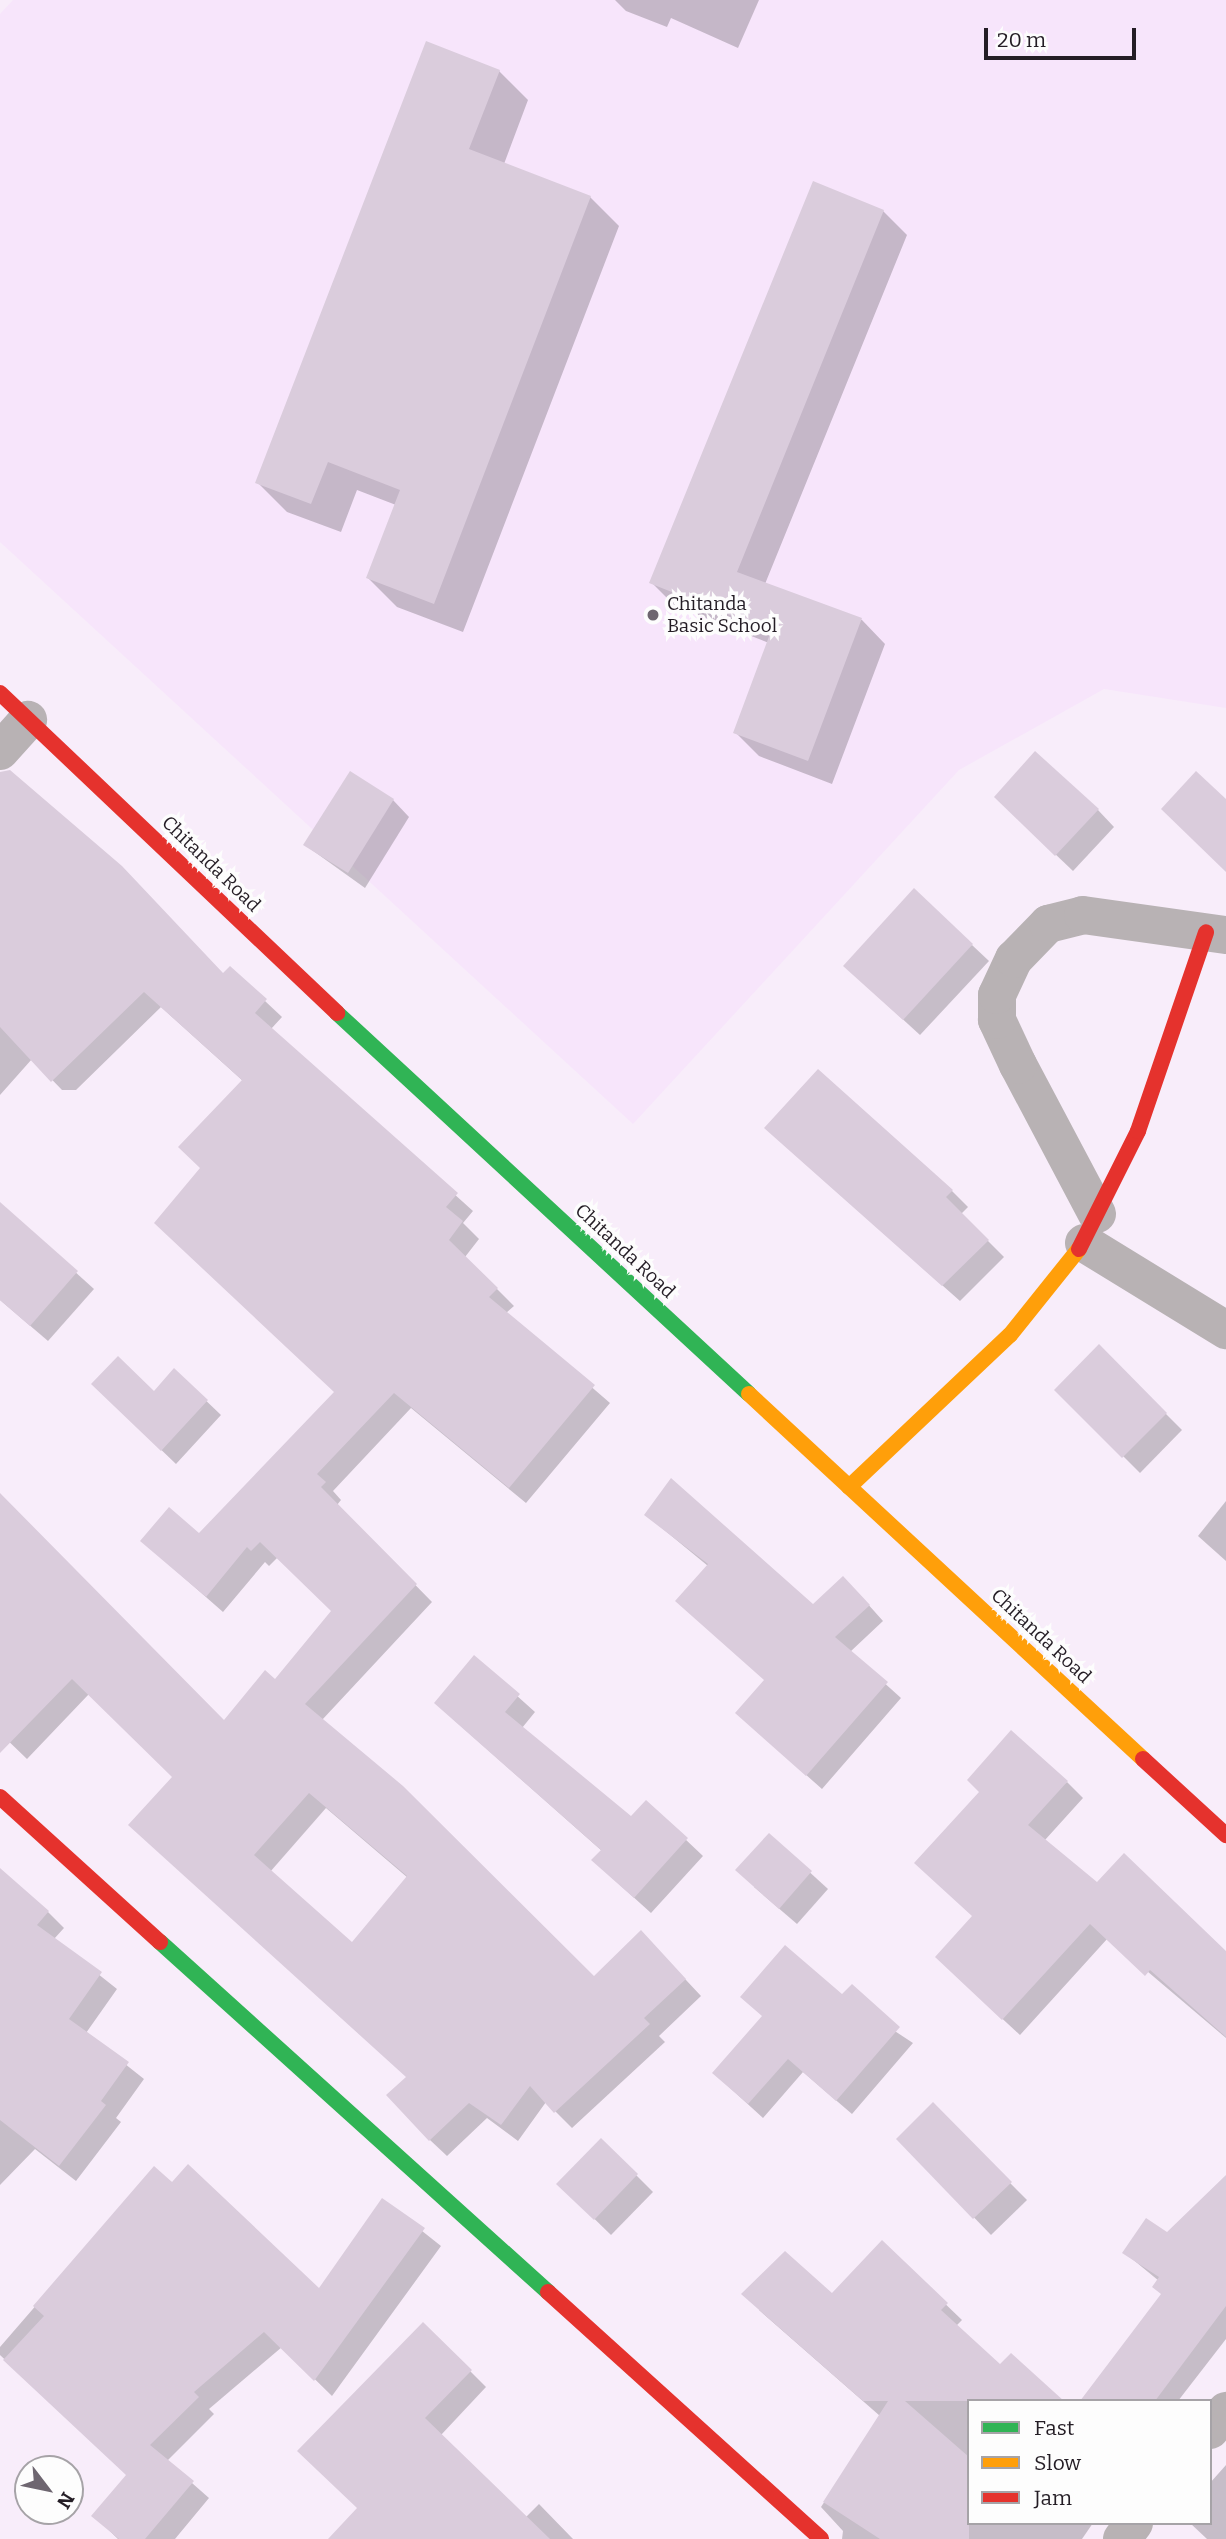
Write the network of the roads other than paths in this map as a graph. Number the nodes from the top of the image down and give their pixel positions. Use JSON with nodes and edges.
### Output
{"nodes":[{"id":1,"x":0,"y":694,"type":"edge"},
{"id":2,"x":28,"y":720,"type":"junction"},
{"id":3,"x":0,"y":751,"type":"edge"},
{"id":4,"x":1216,"y":934,"type":"edge"},
{"id":5,"x":1091,"y":1228,"type":"junction"},
{"id":6,"x":1226,"y":1330,"type":"edge"},
{"id":7,"x":849,"y":1487,"type":"junction"},
{"id":8,"x":0,"y":1797,"type":"edge"},
{"id":9,"x":1226,"y":1835,"type":"edge"},
{"id":10,"x":1226,"y":2411,"type":"edge"},
{"id":11,"x":1212,"y":2428,"type":"edge"},
{"id":12,"x":821,"y":2539,"type":"edge"}],
"edges":[{"from":1,"to":2,"type":"street","name":"Chitanda Road"},
{"from":2,"to":3,"type":"street"},
{"from":2,"to":7,"type":"street","name":"Chitanda Road"},
{"from":4,"to":5,"type":"street"},
{"from":4,"to":5,"type":"street"},
{"from":5,"to":6,"type":"street"},
{"from":5,"to":7,"type":"street"},
{"from":7,"to":9,"type":"street","name":"Chitanda Road"},
{"from":8,"to":12,"type":"street"},
{"from":10,"to":11,"type":"street"}]}
